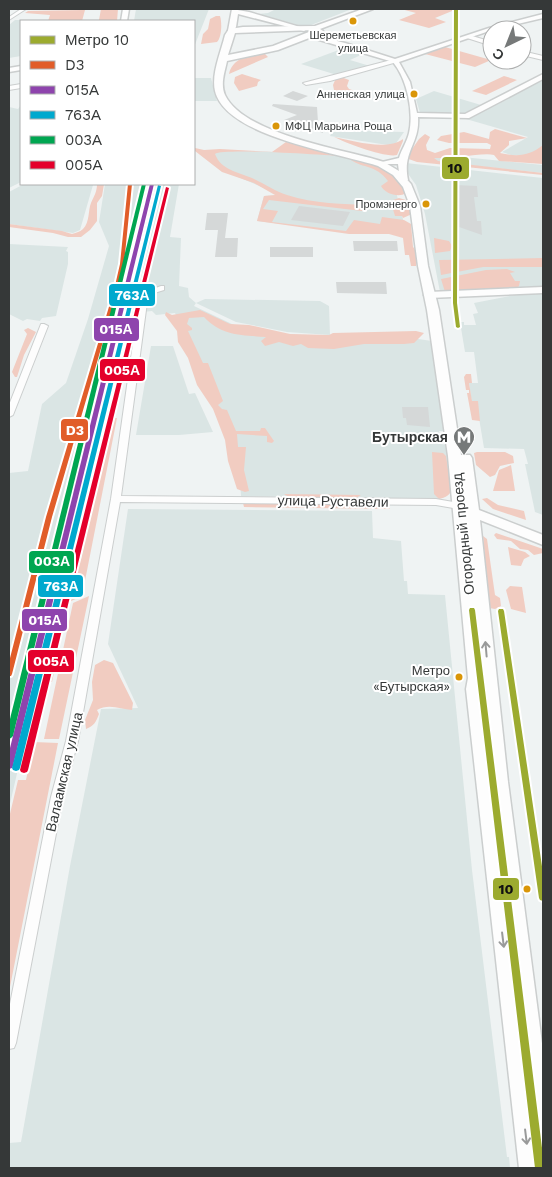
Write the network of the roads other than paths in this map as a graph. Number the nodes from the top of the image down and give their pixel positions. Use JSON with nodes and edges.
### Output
{"nodes":[{"id":1,"x":24,"y":9,"type":"edge"},
{"id":2,"x":376,"y":9,"type":"edge"},
{"id":3,"x":235,"y":10,"type":"edge"},
{"id":4,"x":363,"y":10,"type":"edge"},
{"id":5,"x":543,"y":16,"type":"edge"},
{"id":6,"x":9,"y":20,"type":"edge"},
{"id":7,"x":234,"y":32,"type":"junction"},
{"id":8,"x":307,"y":32,"type":"junction"},
{"id":9,"x":319,"y":32,"type":"junction"},
{"id":10,"x":469,"y":37,"type":"junction"},
{"id":11,"x":482,"y":41,"type":"edge"},
{"id":12,"x":258,"y":51,"type":"junction"},
{"id":13,"x":231,"y":54,"type":"junction"},
{"id":14,"x":395,"y":61,"type":"junction"},
{"id":15,"x":543,"y":76,"type":"edge"},
{"id":16,"x":306,"y":83,"type":"dead end"},
{"id":17,"x":414,"y":115,"type":"junction"},
{"id":18,"x":395,"y":166,"type":"junction"},
{"id":19,"x":161,"y":288,"type":"dead end"},
{"id":20,"x":543,"y":290,"type":"edge"},
{"id":21,"x":432,"y":295,"type":"junction"},
{"id":22,"x":44,"y":326,"type":"dead end"},
{"id":23,"x":9,"y":414,"type":"edge"},
{"id":24,"x":116,"y":499,"type":"junction"},
{"id":25,"x":466,"y":509,"type":"junction"},
{"id":26,"x":543,"y":540,"type":"edge"},
{"id":27,"x":9,"y":1043,"type":"edge"},
{"id":28,"x":543,"y":1133,"type":"edge"},
{"id":29,"x":530,"y":1168,"type":"edge"}],
"edges":[{"from":1,"to":6,"type":"street"},
{"from":2,"to":9,"type":"main road"},
{"from":3,"to":7,"type":"street"},
{"from":3,"to":8,"type":"street"},
{"from":4,"to":9,"type":"main road"},
{"from":5,"to":10,"type":"street"},
{"from":7,"to":8,"type":"main road"},
{"from":7,"to":13,"type":"main road"},
{"from":8,"to":9,"type":"main road"},
{"from":8,"to":12,"type":"main road"},
{"from":9,"to":14,"type":"street"},
{"from":10,"to":11,"type":"street"},
{"from":10,"to":14,"type":"street"},
{"from":12,"to":13,"type":"main road"},
{"from":12,"to":13,"type":"main road"},
{"from":13,"to":18,"type":"main road"},
{"from":14,"to":16,"type":"street"},
{"from":14,"to":17,"type":"street"},
{"from":15,"to":17,"type":"street"},
{"from":17,"to":18,"type":"street"},
{"from":18,"to":21,"type":"main road","name":"Огородный проезд"},
{"from":19,"to":24,"type":"street","name":"Валаамская улица"},
{"from":20,"to":21,"type":"street"},
{"from":21,"to":25,"type":"main road","name":"Огородный проезд"},
{"from":22,"to":23,"type":"street"},
{"from":24,"to":25,"type":"street","name":"улица Руставели"},
{"from":24,"to":27,"type":"street","name":"Валаамская улица"},
{"from":25,"to":26,"type":"main road","name":"улица Руставели"},
{"from":28,"to":25,"type":"main road","name":"Огородный проезд","one_way":true},
{"from":25,"to":29,"type":"main road","name":"Огородный проезд","one_way":true}]}
